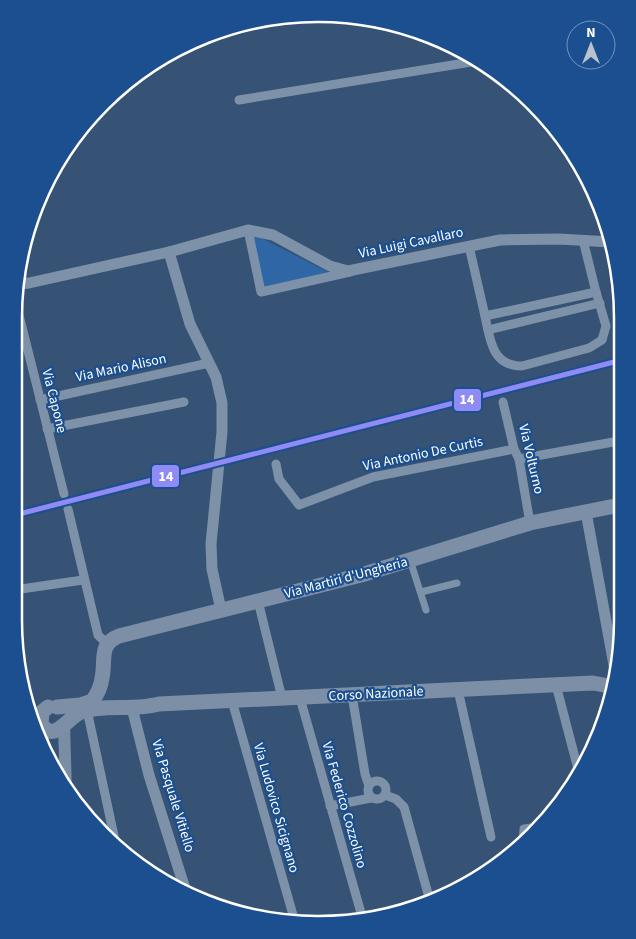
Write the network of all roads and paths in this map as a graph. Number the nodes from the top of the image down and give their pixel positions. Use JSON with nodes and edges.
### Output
{"nodes":[{"id":1,"x":467,"y":63,"type":"edge"},
{"id":2,"x":239,"y":100,"type":"dead end"},
{"id":3,"x":248,"y":230,"type":"junction"},
{"id":4,"x":583,"y":240,"type":"junction"},
{"id":5,"x":603,"y":241,"type":"edge"},
{"id":6,"x":469,"y":246,"type":"junction"},
{"id":7,"x":169,"y":252,"type":"junction"},
{"id":8,"x":355,"y":271,"type":"junction"},
{"id":9,"x":25,"y":283,"type":"edge"},
{"id":10,"x":596,"y":292,"type":"junction"},
{"id":11,"x":600,"y":302,"type":"junction"},
{"id":12,"x":485,"y":316,"type":"junction"},
{"id":13,"x":488,"y":330,"type":"junction"},
{"id":14,"x":22,"y":332,"type":"edge"},
{"id":15,"x":209,"y":363,"type":"junction"},
{"id":16,"x":40,"y":400,"type":"junction"},
{"id":17,"x":184,"y":402,"type":"dead end"},
{"id":18,"x":503,"y":402,"type":"dead end"},
{"id":19,"x":47,"y":429,"type":"junction"},
{"id":20,"x":614,"y":442,"type":"edge"},
{"id":21,"x":514,"y":449,"type":"junction"},
{"id":22,"x":519,"y":460,"type":"junction"},
{"id":23,"x":276,"y":464,"type":"dead end"},
{"id":24,"x":64,"y":494,"type":"dead end"},
{"id":25,"x":614,"y":506,"type":"edge"},
{"id":26,"x":68,"y":509,"type":"dead end"},
{"id":27,"x":586,"y":512,"type":"junction"},
{"id":28,"x":530,"y":523,"type":"junction"},
{"id":29,"x":410,"y":560,"type":"junction"},
{"id":30,"x":83,"y":580,"type":"junction"},
{"id":31,"x":457,"y":583,"type":"dead end"},
{"id":32,"x":22,"y":589,"type":"edge"},
{"id":33,"x":421,"y":592,"type":"junction"},
{"id":34,"x":258,"y":601,"type":"junction"},
{"id":35,"x":221,"y":610,"type":"junction"},
{"id":36,"x":426,"y":610,"type":"dead end"},
{"id":37,"x":107,"y":644,"type":"junction"},
{"id":38,"x":612,"y":653,"type":"edge"},
{"id":39,"x":102,"y":678,"type":"junction"},
{"id":40,"x":608,"y":680,"type":"edge"},
{"id":41,"x":593,"y":684,"type":"junction"},
{"id":42,"x":556,"y":685,"type":"junction"},
{"id":43,"x":606,"y":686,"type":"edge"},
{"id":44,"x":458,"y":690,"type":"junction"},
{"id":45,"x":352,"y":695,"type":"junction"},
{"id":46,"x":282,"y":698,"type":"junction"},
{"id":47,"x":300,"y":698,"type":"junction"},
{"id":48,"x":232,"y":701,"type":"junction"},
{"id":49,"x":159,"y":704,"type":"junction"},
{"id":50,"x":132,"y":708,"type":"junction"},
{"id":51,"x":87,"y":710,"type":"junction"},
{"id":52,"x":43,"y":714,"type":"edge"},
{"id":53,"x":64,"y":724,"type":"junction"},
{"id":54,"x":43,"y":729,"type":"edge"},
{"id":55,"x":577,"y":764,"type":"edge"},
{"id":56,"x":65,"y":773,"type":"edge"},
{"id":57,"x":369,"y":786,"type":"junction"},
{"id":58,"x":385,"y":795,"type":"junction"},
{"id":59,"x":371,"y":798,"type":"junction"},
{"id":60,"x":330,"y":806,"type":"junction"},
{"id":61,"x":114,"y":834,"type":"edge"},
{"id":62,"x":491,"y":837,"type":"dead end"},
{"id":63,"x":184,"y":884,"type":"edge"},
{"id":64,"x":428,"y":895,"type":"edge"},
{"id":65,"x":361,"y":913,"type":"edge"},
{"id":66,"x":293,"y":915,"type":"edge"}],
"edges":[{"from":1,"to":2,"type":"street"},
{"from":3,"to":7,"type":"street","name":"Via Luigi Cavallaro"},
{"from":3,"to":8,"type":"street","name":"Via Luigi Cavallaro"},
{"from":3,"to":8,"type":"street"},
{"from":4,"to":5,"type":"street","name":"Via Luigi Cavallaro"},
{"from":4,"to":6,"type":"street","name":"Via Luigi Cavallaro"},
{"from":4,"to":10,"type":"street"},
{"from":6,"to":8,"type":"street","name":"Via Luigi Cavallaro"},
{"from":6,"to":12,"type":"street"},
{"from":7,"to":9,"type":"street","name":"Via Luigi Cavallaro"},
{"from":7,"to":15,"type":"street"},
{"from":10,"to":11,"type":"street"},
{"from":10,"to":12,"type":"street"},
{"from":11,"to":13,"type":"street"},
{"from":11,"to":13,"type":"street"},
{"from":12,"to":13,"type":"street"},
{"from":14,"to":16,"type":"street","name":"Via Capone"},
{"from":15,"to":16,"type":"street","name":"Via Mario Alison"},
{"from":15,"to":35,"type":"street"},
{"from":16,"to":19,"type":"street","name":"Via Capone"},
{"from":17,"to":19,"type":"street"},
{"from":18,"to":21,"type":"street","name":"Via Volturno"},
{"from":19,"to":24,"type":"street","name":"Via Capone"},
{"from":20,"to":22,"type":"street"},
{"from":21,"to":22,"type":"street","name":"Via Volturno"},
{"from":21,"to":23,"type":"street","name":"Via Antonio De Curtis"},
{"from":22,"to":28,"type":"street","name":"Via Volturno"},
{"from":25,"to":27,"type":"main road","name":"Via Martiri d'Ungheria"},
{"from":26,"to":30,"type":"street"},
{"from":27,"to":28,"type":"main road","name":"Via Martiri d'Ungheria"},
{"from":27,"to":38,"type":"street"},
{"from":28,"to":29,"type":"main road","name":"Via Martiri d'Ungheria"},
{"from":29,"to":33,"type":"street"},
{"from":29,"to":34,"type":"main road","name":"Via Martiri d'Ungheria"},
{"from":30,"to":32,"type":"street"},
{"from":30,"to":37,"type":"street"},
{"from":31,"to":33,"type":"street"},
{"from":33,"to":36,"type":"street"},
{"from":34,"to":35,"type":"main road","name":"Via Martiri d'Ungheria"},
{"from":34,"to":46,"type":"street"},
{"from":35,"to":37,"type":"main road","name":"Via Martiri d'Ungheria"},
{"from":37,"to":39,"type":"main road"},
{"from":39,"to":49,"type":"main road","name":"Corso Nazionale"},
{"from":39,"to":52,"type":"main road"},
{"from":40,"to":41,"type":"street","name":"Corso Nazionale"},
{"from":41,"to":42,"type":"main road","name":"Corso Nazionale"},
{"from":41,"to":43,"type":"main road","name":"Corso Nazionale"},
{"from":42,"to":44,"type":"main road","name":"Corso Nazionale"},
{"from":42,"to":55,"type":"street"},
{"from":44,"to":45,"type":"main road","name":"Corso Nazionale"},
{"from":44,"to":62,"type":"street"},
{"from":45,"to":47,"type":"main road","name":"Corso Nazionale"},
{"from":45,"to":57,"type":"street"},
{"from":46,"to":47,"type":"main road","name":"Corso Nazionale"},
{"from":46,"to":48,"type":"main road","name":"Corso Nazionale"},
{"from":47,"to":60,"type":"street","name":"Via Federico Cozzolino"},
{"from":48,"to":49,"type":"main road","name":"Corso Nazionale"},
{"from":48,"to":66,"type":"street","name":"Via Ludovico Sicignano"},
{"from":49,"to":50,"type":"main road","name":"Corso Nazionale"},
{"from":50,"to":51,"type":"main road","name":"Corso Nazionale"},
{"from":50,"to":63,"type":"street","name":"Via Pasquale Vitiello"},
{"from":51,"to":53,"type":"main road","name":"Corso Nazionale"},
{"from":51,"to":61,"type":"street"},
{"from":52,"to":53,"type":"main road"},
{"from":52,"to":53,"type":"main road"},
{"from":52,"to":54,"type":"main road"},
{"from":53,"to":56,"type":"main road"},
{"from":57,"to":58,"type":"street"},
{"from":57,"to":59,"type":"street"},
{"from":58,"to":59,"type":"street"},
{"from":58,"to":64,"type":"street"},
{"from":59,"to":60,"type":"street"},
{"from":60,"to":65,"type":"street","name":"Via Federico Cozzolino"}]}
